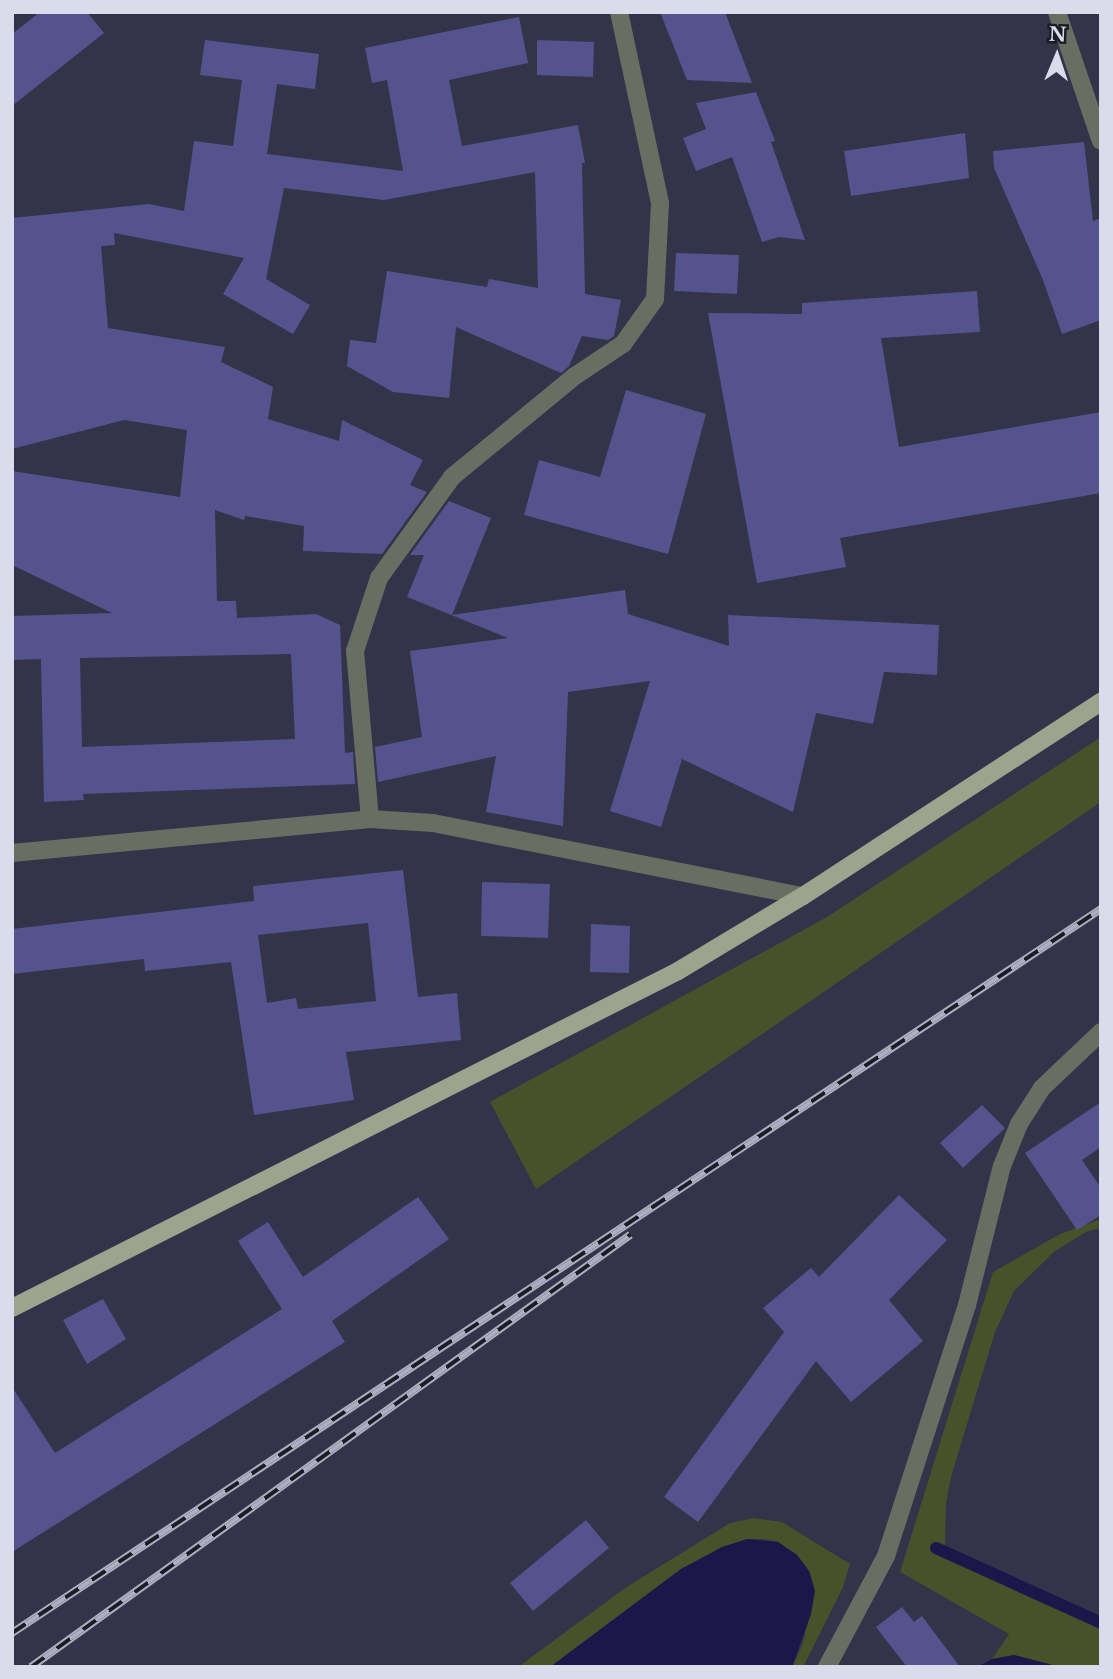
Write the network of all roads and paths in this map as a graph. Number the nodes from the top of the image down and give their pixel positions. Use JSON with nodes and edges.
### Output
{"nodes":[{"id":1,"x":619,"y":12,"type":"edge"},
{"id":2,"x":1057,"y":12,"type":"edge"},
{"id":3,"x":1101,"y":141,"type":"edge"},
{"id":4,"x":1101,"y":702,"type":"edge"},
{"id":5,"x":370,"y":819,"type":"junction"},
{"id":6,"x":12,"y":853,"type":"edge"},
{"id":7,"x":803,"y":896,"type":"junction"},
{"id":8,"x":1101,"y":1032,"type":"edge"},
{"id":9,"x":12,"y":1308,"type":"edge"},
{"id":10,"x":827,"y":1667,"type":"edge"}],
"edges":[{"from":1,"to":5,"type":"street"},
{"from":2,"to":3,"type":"street"},
{"from":4,"to":7,"type":"main road"},
{"from":5,"to":6,"type":"street"},
{"from":5,"to":7,"type":"street"},
{"from":7,"to":9,"type":"main road"},
{"from":8,"to":10,"type":"street"}]}
